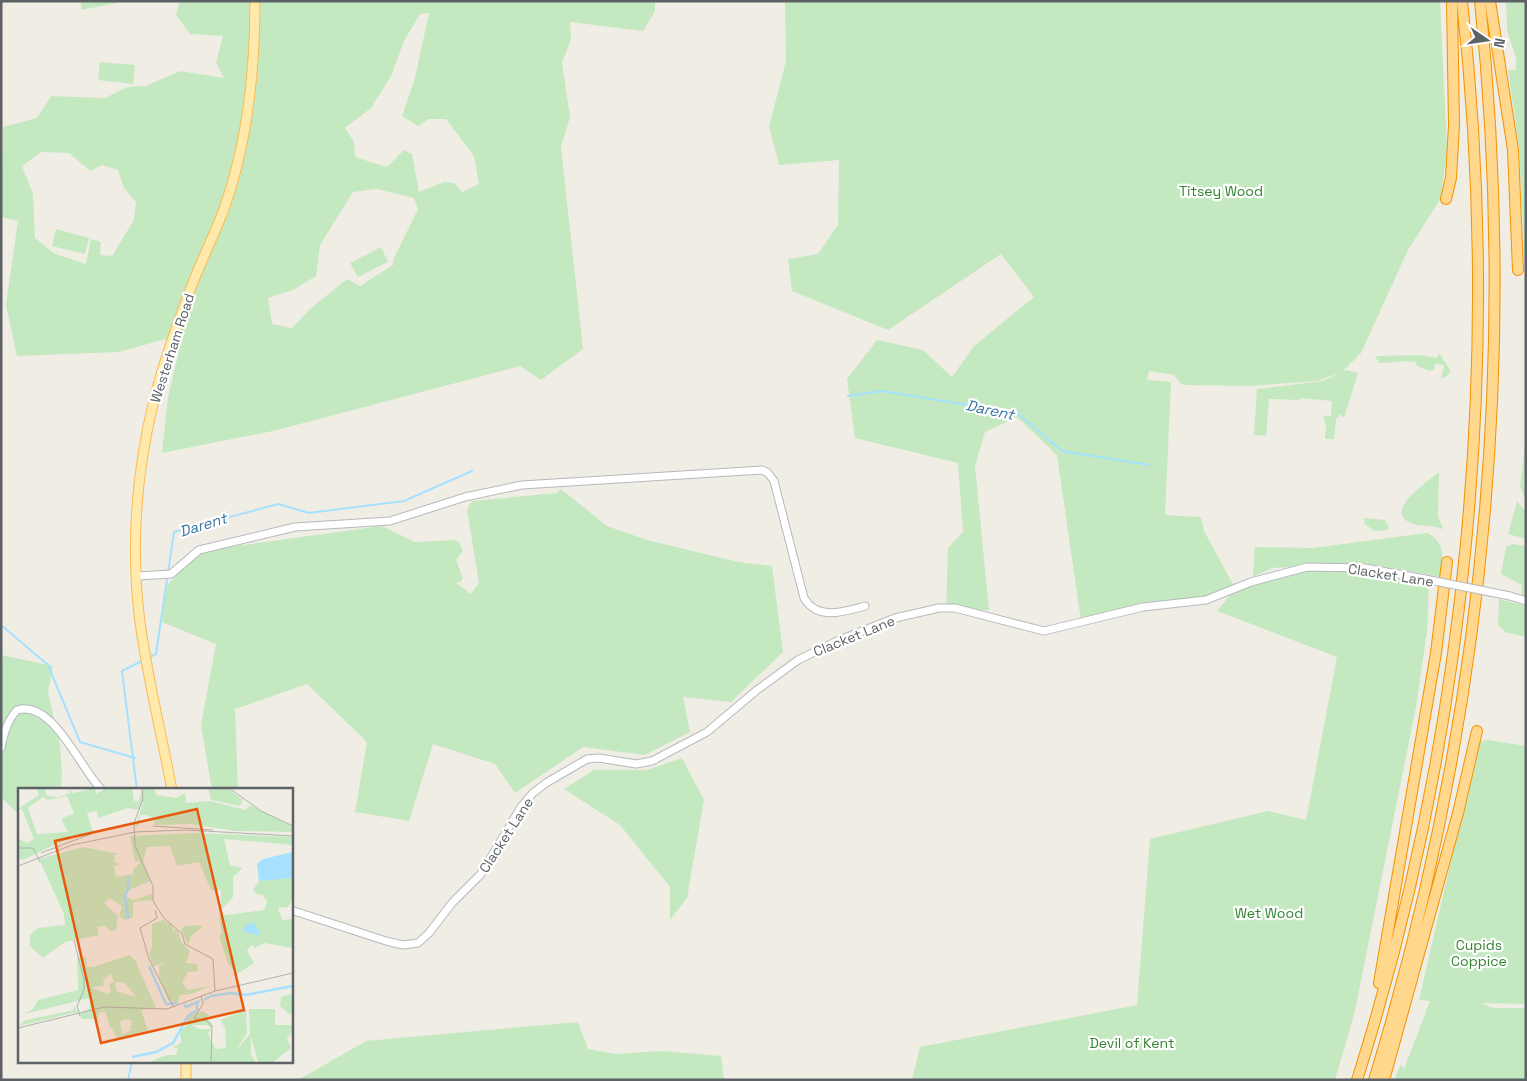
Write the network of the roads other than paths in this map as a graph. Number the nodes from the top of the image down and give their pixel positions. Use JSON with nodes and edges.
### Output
{"nodes":[{"id":1,"x":255,"y":1,"type":"edge"},
{"id":2,"x":1452,"y":1,"type":"edge"},
{"id":3,"x":1462,"y":1,"type":"edge"},
{"id":4,"x":1480,"y":1,"type":"edge"},
{"id":5,"x":1490,"y":1,"type":"edge"},
{"id":6,"x":1446,"y":200,"type":"dead end"},
{"id":7,"x":1518,"y":270,"type":"dead end"},
{"id":8,"x":1447,"y":562,"type":"dead end"},
{"id":9,"x":136,"y":576,"type":"junction"},
{"id":10,"x":1526,"y":601,"type":"edge"},
{"id":11,"x":865,"y":606,"type":"dead end"},
{"id":12,"x":1477,"y":731,"type":"dead end"},
{"id":13,"x":1,"y":748,"type":"edge"},
{"id":14,"x":100,"y":788,"type":"edge"},
{"id":15,"x":172,"y":788,"type":"edge"},
{"id":16,"x":292,"y":910,"type":"edge"},
{"id":17,"x":1373,"y":1028,"type":"junction"},
{"id":18,"x":186,"y":1064,"type":"edge"},
{"id":19,"x":186,"y":1080,"type":"edge"},
{"id":20,"x":1357,"y":1080,"type":"edge"},
{"id":21,"x":1374,"y":1080,"type":"edge"},
{"id":22,"x":1384,"y":1080,"type":"edge"}],
"edges":[{"from":1,"to":9,"type":"main road","name":"Westerham Road"},
{"from":2,"to":6,"type":"highway"},
{"from":3,"to":17,"type":"highway"},
{"from":4,"to":21,"type":"highway"},
{"from":5,"to":7,"type":"highway"},
{"from":8,"to":17,"type":"highway"},
{"from":9,"to":11,"type":"street"},
{"from":9,"to":15,"type":"main road","name":"Westerham Road"},
{"from":10,"to":16,"type":"street","name":"Clacket Lane","bridge":true},
{"from":12,"to":22,"type":"highway"},
{"from":13,"to":14,"type":"street"},
{"from":17,"to":20,"type":"highway"},
{"from":18,"to":19,"type":"main road"}]}
